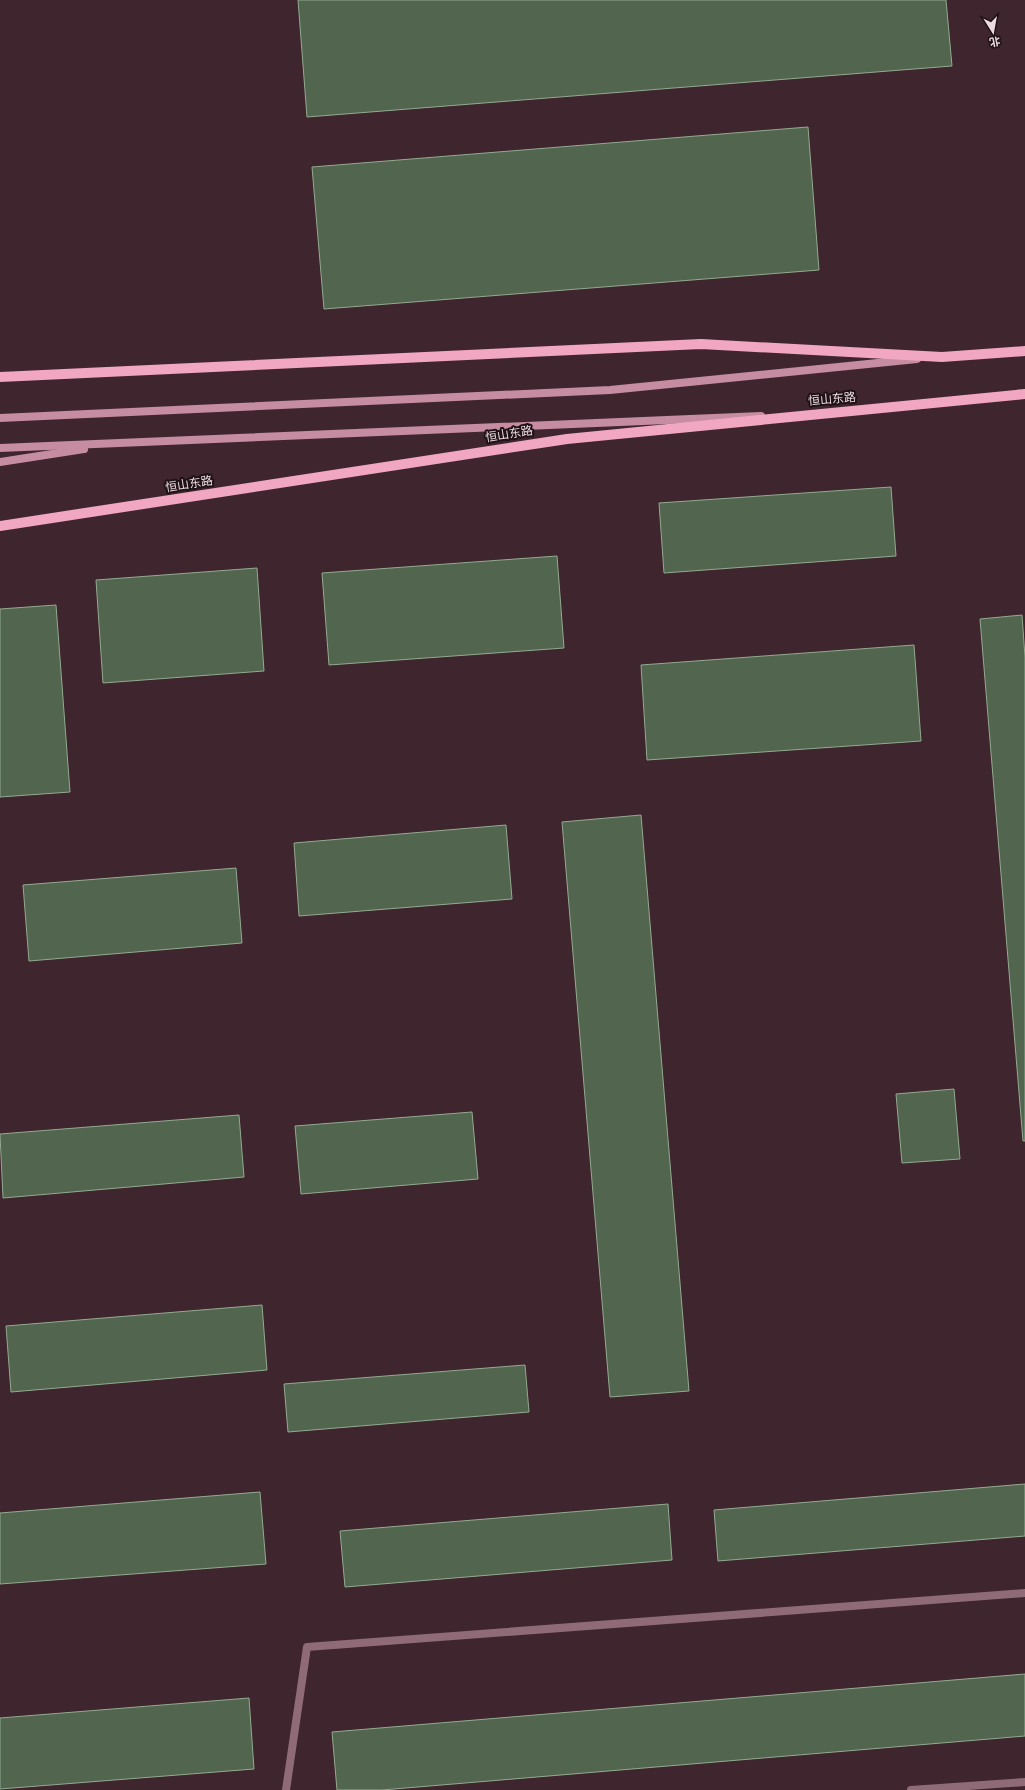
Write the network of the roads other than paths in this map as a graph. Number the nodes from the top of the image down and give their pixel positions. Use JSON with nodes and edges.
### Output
{"nodes":[{"id":1,"x":1025,"y":351,"type":"edge"},
{"id":2,"x":942,"y":357,"type":"junction"},
{"id":3,"x":0,"y":377,"type":"edge"},
{"id":4,"x":1025,"y":394,"type":"edge"},
{"id":5,"x":820,"y":413,"type":"junction"},
{"id":6,"x":0,"y":418,"type":"edge"},
{"id":7,"x":118,"y":443,"type":"junction"},
{"id":8,"x":0,"y":448,"type":"edge"},
{"id":9,"x":0,"y":462,"type":"edge"},
{"id":10,"x":0,"y":526,"type":"edge"},
{"id":11,"x":1025,"y":1593,"type":"edge"},
{"id":12,"x":1025,"y":1782,"type":"edge"},
{"id":13,"x":286,"y":1790,"type":"edge"},
{"id":14,"x":911,"y":1790,"type":"edge"}],
"edges":[{"from":1,"to":2,"type":"main road"},
{"from":2,"to":3,"type":"main road"},
{"from":2,"to":6,"type":"main road"},
{"from":4,"to":5,"type":"main road","name":"恒山东路"},
{"from":5,"to":7,"type":"main road"},
{"from":5,"to":10,"type":"main road","name":"恒山东路"},
{"from":7,"to":8,"type":"main road"},
{"from":7,"to":9,"type":"main road"},
{"from":11,"to":13,"type":"street"},
{"from":12,"to":14,"type":"street"}]}
